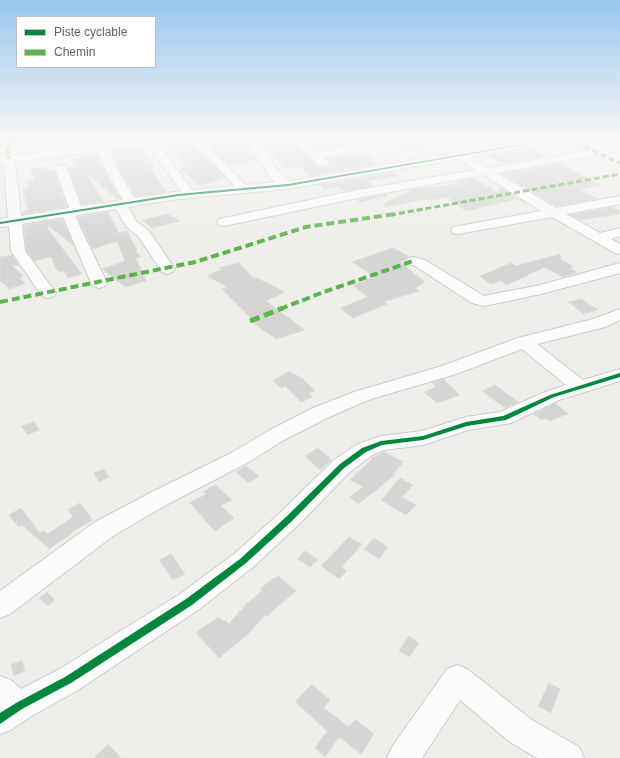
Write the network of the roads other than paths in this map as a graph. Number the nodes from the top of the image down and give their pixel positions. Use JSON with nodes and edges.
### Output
{"nodes":[{"id":1,"x":9,"y":174,"type":"edge"},
{"id":2,"x":63,"y":174,"type":"edge"},
{"id":3,"x":114,"y":174,"type":"edge"},
{"id":4,"x":175,"y":174,"type":"edge"},
{"id":5,"x":230,"y":174,"type":"edge"},
{"id":6,"x":274,"y":174,"type":"edge"},
{"id":7,"x":347,"y":174,"type":"edge"},
{"id":8,"x":472,"y":174,"type":"edge"},
{"id":9,"x":489,"y":174,"type":"edge"},
{"id":10,"x":338,"y":176,"type":"junction"},
{"id":11,"x":288,"y":185,"type":"junction"},
{"id":12,"x":244,"y":190,"type":"junction"},
{"id":13,"x":189,"y":194,"type":"junction"},
{"id":14,"x":357,"y":194,"type":"junction"},
{"id":15,"x":620,"y":200,"type":"edge"},
{"id":16,"x":126,"y":204,"type":"junction"},
{"id":17,"x":76,"y":211,"type":"junction"},
{"id":18,"x":553,"y":212,"type":"junction"},
{"id":19,"x":7,"y":222,"type":"edge"},
{"id":20,"x":224,"y":222,"type":"dead end"},
{"id":21,"x":458,"y":230,"type":"dead end"},
{"id":22,"x":620,"y":232,"type":"edge"},
{"id":23,"x":598,"y":238,"type":"junction"},
{"id":24,"x":620,"y":250,"type":"edge"},
{"id":25,"x":412,"y":261,"type":"dead end"},
{"id":26,"x":620,"y":268,"type":"edge"},
{"id":27,"x":167,"y":269,"type":"dead end"},
{"id":28,"x":100,"y":283,"type":"dead end"},
{"id":29,"x":48,"y":293,"type":"dead end"},
{"id":30,"x":620,"y":314,"type":"edge"},
{"id":31,"x":524,"y":342,"type":"junction"},
{"id":32,"x":620,"y":375,"type":"edge"},
{"id":33,"x":580,"y":386,"type":"junction"},
{"id":34,"x":0,"y":606,"type":"edge"},
{"id":35,"x":6,"y":705,"type":"edge"},
{"id":36,"x":403,"y":758,"type":"edge"},
{"id":37,"x":568,"y":758,"type":"edge"}],
"edges":[{"from":1,"to":19,"type":"street"},
{"from":2,"to":17,"type":"street"},
{"from":3,"to":16,"type":"street"},
{"from":4,"to":13,"type":"street"},
{"from":5,"to":12,"type":"street"},
{"from":6,"to":11,"type":"street"},
{"from":7,"to":10,"type":"street"},
{"from":8,"to":14,"type":"street"},
{"from":9,"to":18,"type":"street"},
{"from":10,"to":11,"type":"street"},
{"from":10,"to":14,"type":"street"},
{"from":11,"to":12,"type":"street"},
{"from":12,"to":13,"type":"street"},
{"from":13,"to":16,"type":"street"},
{"from":14,"to":20,"type":"street"},
{"from":15,"to":18,"type":"street"},
{"from":16,"to":17,"type":"street"},
{"from":16,"to":27,"type":"street"},
{"from":17,"to":19,"type":"street"},
{"from":17,"to":28,"type":"street"},
{"from":18,"to":21,"type":"street"},
{"from":18,"to":23,"type":"street"},
{"from":19,"to":29,"type":"street"},
{"from":22,"to":23,"type":"street"},
{"from":23,"to":24,"type":"street"},
{"from":25,"to":26,"type":"street"},
{"from":30,"to":31,"type":"street"},
{"from":31,"to":33,"type":"street"},
{"from":31,"to":34,"type":"street"},
{"from":32,"to":33,"type":"street"},
{"from":33,"to":35,"type":"street"},
{"from":36,"to":37,"type":"street"}]}
